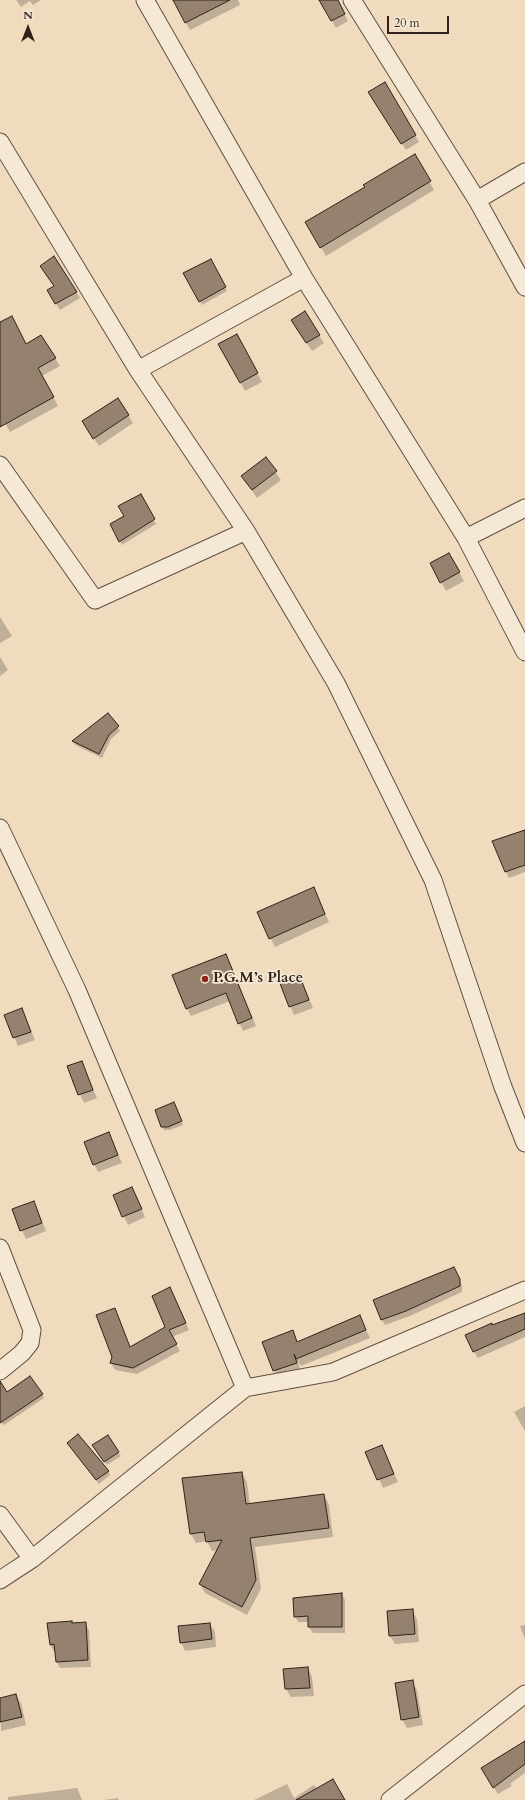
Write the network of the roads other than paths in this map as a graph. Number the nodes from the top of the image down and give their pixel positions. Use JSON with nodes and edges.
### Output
{"nodes":[{"id":1,"x":145,"y":0,"type":"edge"},
{"id":2,"x":352,"y":0,"type":"edge"},
{"id":3,"x":0,"y":142,"type":"edge"},
{"id":4,"x":525,"y":172,"type":"edge"},
{"id":5,"x":477,"y":200,"type":"junction"},
{"id":6,"x":304,"y":278,"type":"junction"},
{"id":7,"x":525,"y":287,"type":"edge"},
{"id":8,"x":138,"y":370,"type":"junction"},
{"id":9,"x":0,"y":465,"type":"edge"},
{"id":10,"x":525,"y":508,"type":"edge"},
{"id":11,"x":246,"y":531,"type":"junction"},
{"id":12,"x":466,"y":538,"type":"junction"},
{"id":13,"x":525,"y":652,"type":"edge"},
{"id":14,"x":0,"y":828,"type":"edge"},
{"id":15,"x":525,"y":1143,"type":"edge"},
{"id":16,"x":0,"y":1248,"type":"edge"},
{"id":17,"x":525,"y":1290,"type":"edge"},
{"id":18,"x":0,"y":1371,"type":"edge"},
{"id":19,"x":245,"y":1388,"type":"junction"},
{"id":20,"x":0,"y":1515,"type":"edge"},
{"id":21,"x":32,"y":1559,"type":"junction"},
{"id":22,"x":0,"y":1580,"type":"edge"},
{"id":23,"x":525,"y":1694,"type":"edge"},
{"id":24,"x":390,"y":1800,"type":"edge"}],
"edges":[{"from":1,"to":6,"type":"street"},
{"from":2,"to":5,"type":"street"},
{"from":3,"to":8,"type":"street"},
{"from":4,"to":5,"type":"street"},
{"from":5,"to":7,"type":"street"},
{"from":6,"to":8,"type":"street"},
{"from":6,"to":12,"type":"street"},
{"from":8,"to":11,"type":"street"},
{"from":9,"to":11,"type":"street"},
{"from":10,"to":12,"type":"street"},
{"from":11,"to":15,"type":"street"},
{"from":12,"to":13,"type":"street"},
{"from":14,"to":19,"type":"street"},
{"from":16,"to":18,"type":"street"},
{"from":17,"to":19,"type":"street"},
{"from":19,"to":21,"type":"street"},
{"from":20,"to":21,"type":"street"},
{"from":21,"to":22,"type":"street"},
{"from":23,"to":24,"type":"street"}]}
